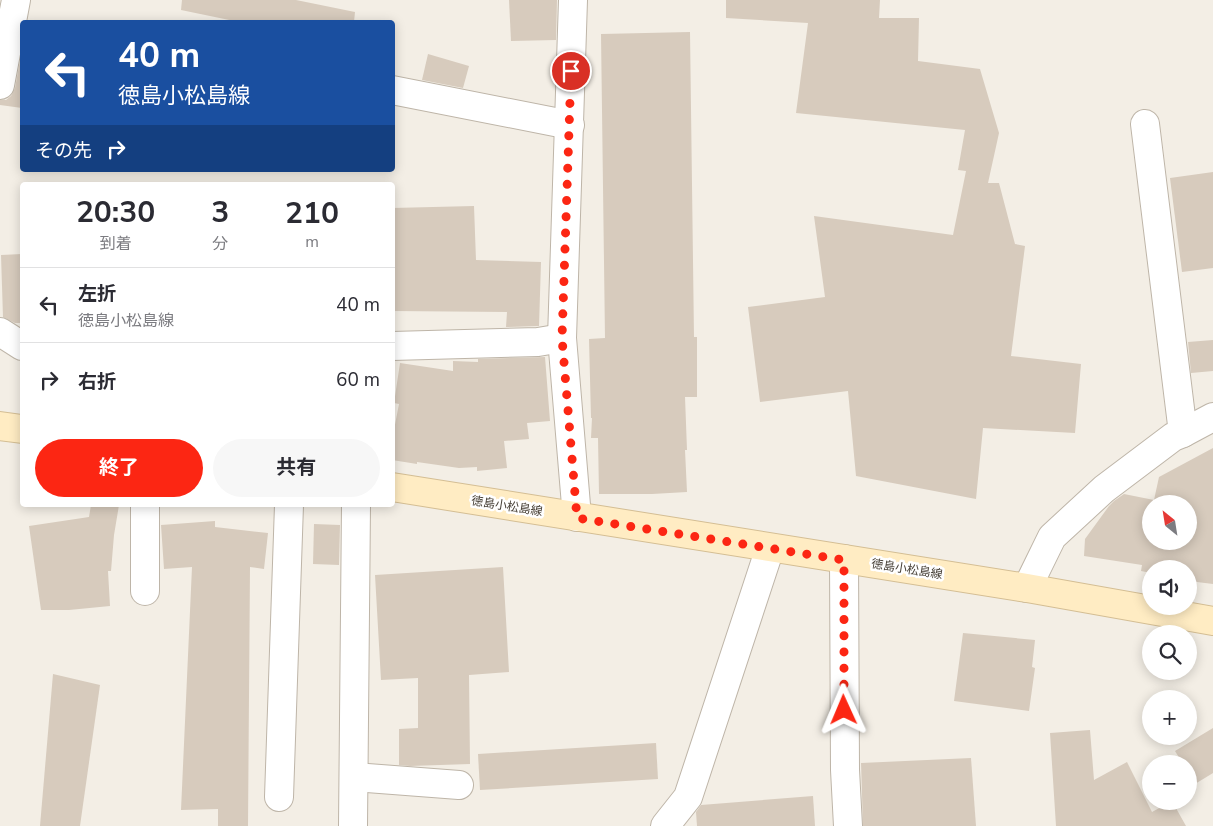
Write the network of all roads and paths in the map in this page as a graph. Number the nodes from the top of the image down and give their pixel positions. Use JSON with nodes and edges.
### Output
{"nodes":[{"id":1,"x":16,"y":0,"type":"edge"},
{"id":2,"x":573,"y":0,"type":"edge"},
{"id":3,"x":0,"y":85,"type":"edge"},
{"id":4,"x":395,"y":91,"type":"edge"},
{"id":5,"x":1145,"y":124,"type":"dead end"},
{"id":6,"x":570,"y":125,"type":"junction"},
{"id":7,"x":0,"y":332,"type":"edge"},
{"id":8,"x":562,"y":338,"type":"junction"},
{"id":9,"x":20,"y":345,"type":"edge"},
{"id":10,"x":395,"y":346,"type":"edge"},
{"id":11,"x":1213,"y":417,"type":"edge"},
{"id":12,"x":0,"y":426,"type":"edge"},
{"id":13,"x":20,"y":430,"type":"edge"},
{"id":14,"x":1183,"y":434,"type":"junction"},
{"id":15,"x":395,"y":488,"type":"edge"},
{"id":16,"x":145,"y":507,"type":"edge"},
{"id":17,"x":289,"y":507,"type":"edge"},
{"id":18,"x":356,"y":507,"type":"edge"},
{"id":19,"x":577,"y":518,"type":"junction"},
{"id":20,"x":770,"y":548,"type":"junction"},
{"id":21,"x":844,"y":560,"type":"junction"},
{"id":22,"x":1027,"y":588,"type":"junction"},
{"id":23,"x":145,"y":591,"type":"dead end"},
{"id":24,"x":1213,"y":621,"type":"edge"},
{"id":25,"x":354,"y":777,"type":"junction"},
{"id":26,"x":459,"y":785,"type":"dead end"},
{"id":27,"x":279,"y":797,"type":"dead end"},
{"id":28,"x":353,"y":826,"type":"edge"},
{"id":29,"x":665,"y":826,"type":"edge"},
{"id":30,"x":848,"y":826,"type":"edge"}],
"edges":[{"from":1,"to":3,"type":"street"},
{"from":2,"to":6,"type":"street"},
{"from":4,"to":6,"type":"street"},
{"from":5,"to":14,"type":"street"},
{"from":6,"to":8,"type":"street"},
{"from":7,"to":9,"type":"street"},
{"from":8,"to":10,"type":"street"},
{"from":8,"to":19,"type":"street"},
{"from":11,"to":14,"type":"street"},
{"from":12,"to":13,"type":"main road"},
{"from":14,"to":22,"type":"street"},
{"from":15,"to":19,"type":"main road","name":"徳島小松島線"},
{"from":16,"to":23,"type":"street"},
{"from":17,"to":27,"type":"street"},
{"from":18,"to":25,"type":"street"},
{"from":19,"to":20,"type":"main road","name":"徳島小松島線"},
{"from":20,"to":21,"type":"main road","name":"徳島小松島線"},
{"from":20,"to":29,"type":"street"},
{"from":21,"to":22,"type":"main road","name":"徳島小松島線"},
{"from":21,"to":30,"type":"street"},
{"from":22,"to":24,"type":"main road","name":"徳島小松島線"},
{"from":25,"to":26,"type":"street"},
{"from":25,"to":28,"type":"street"}]}
